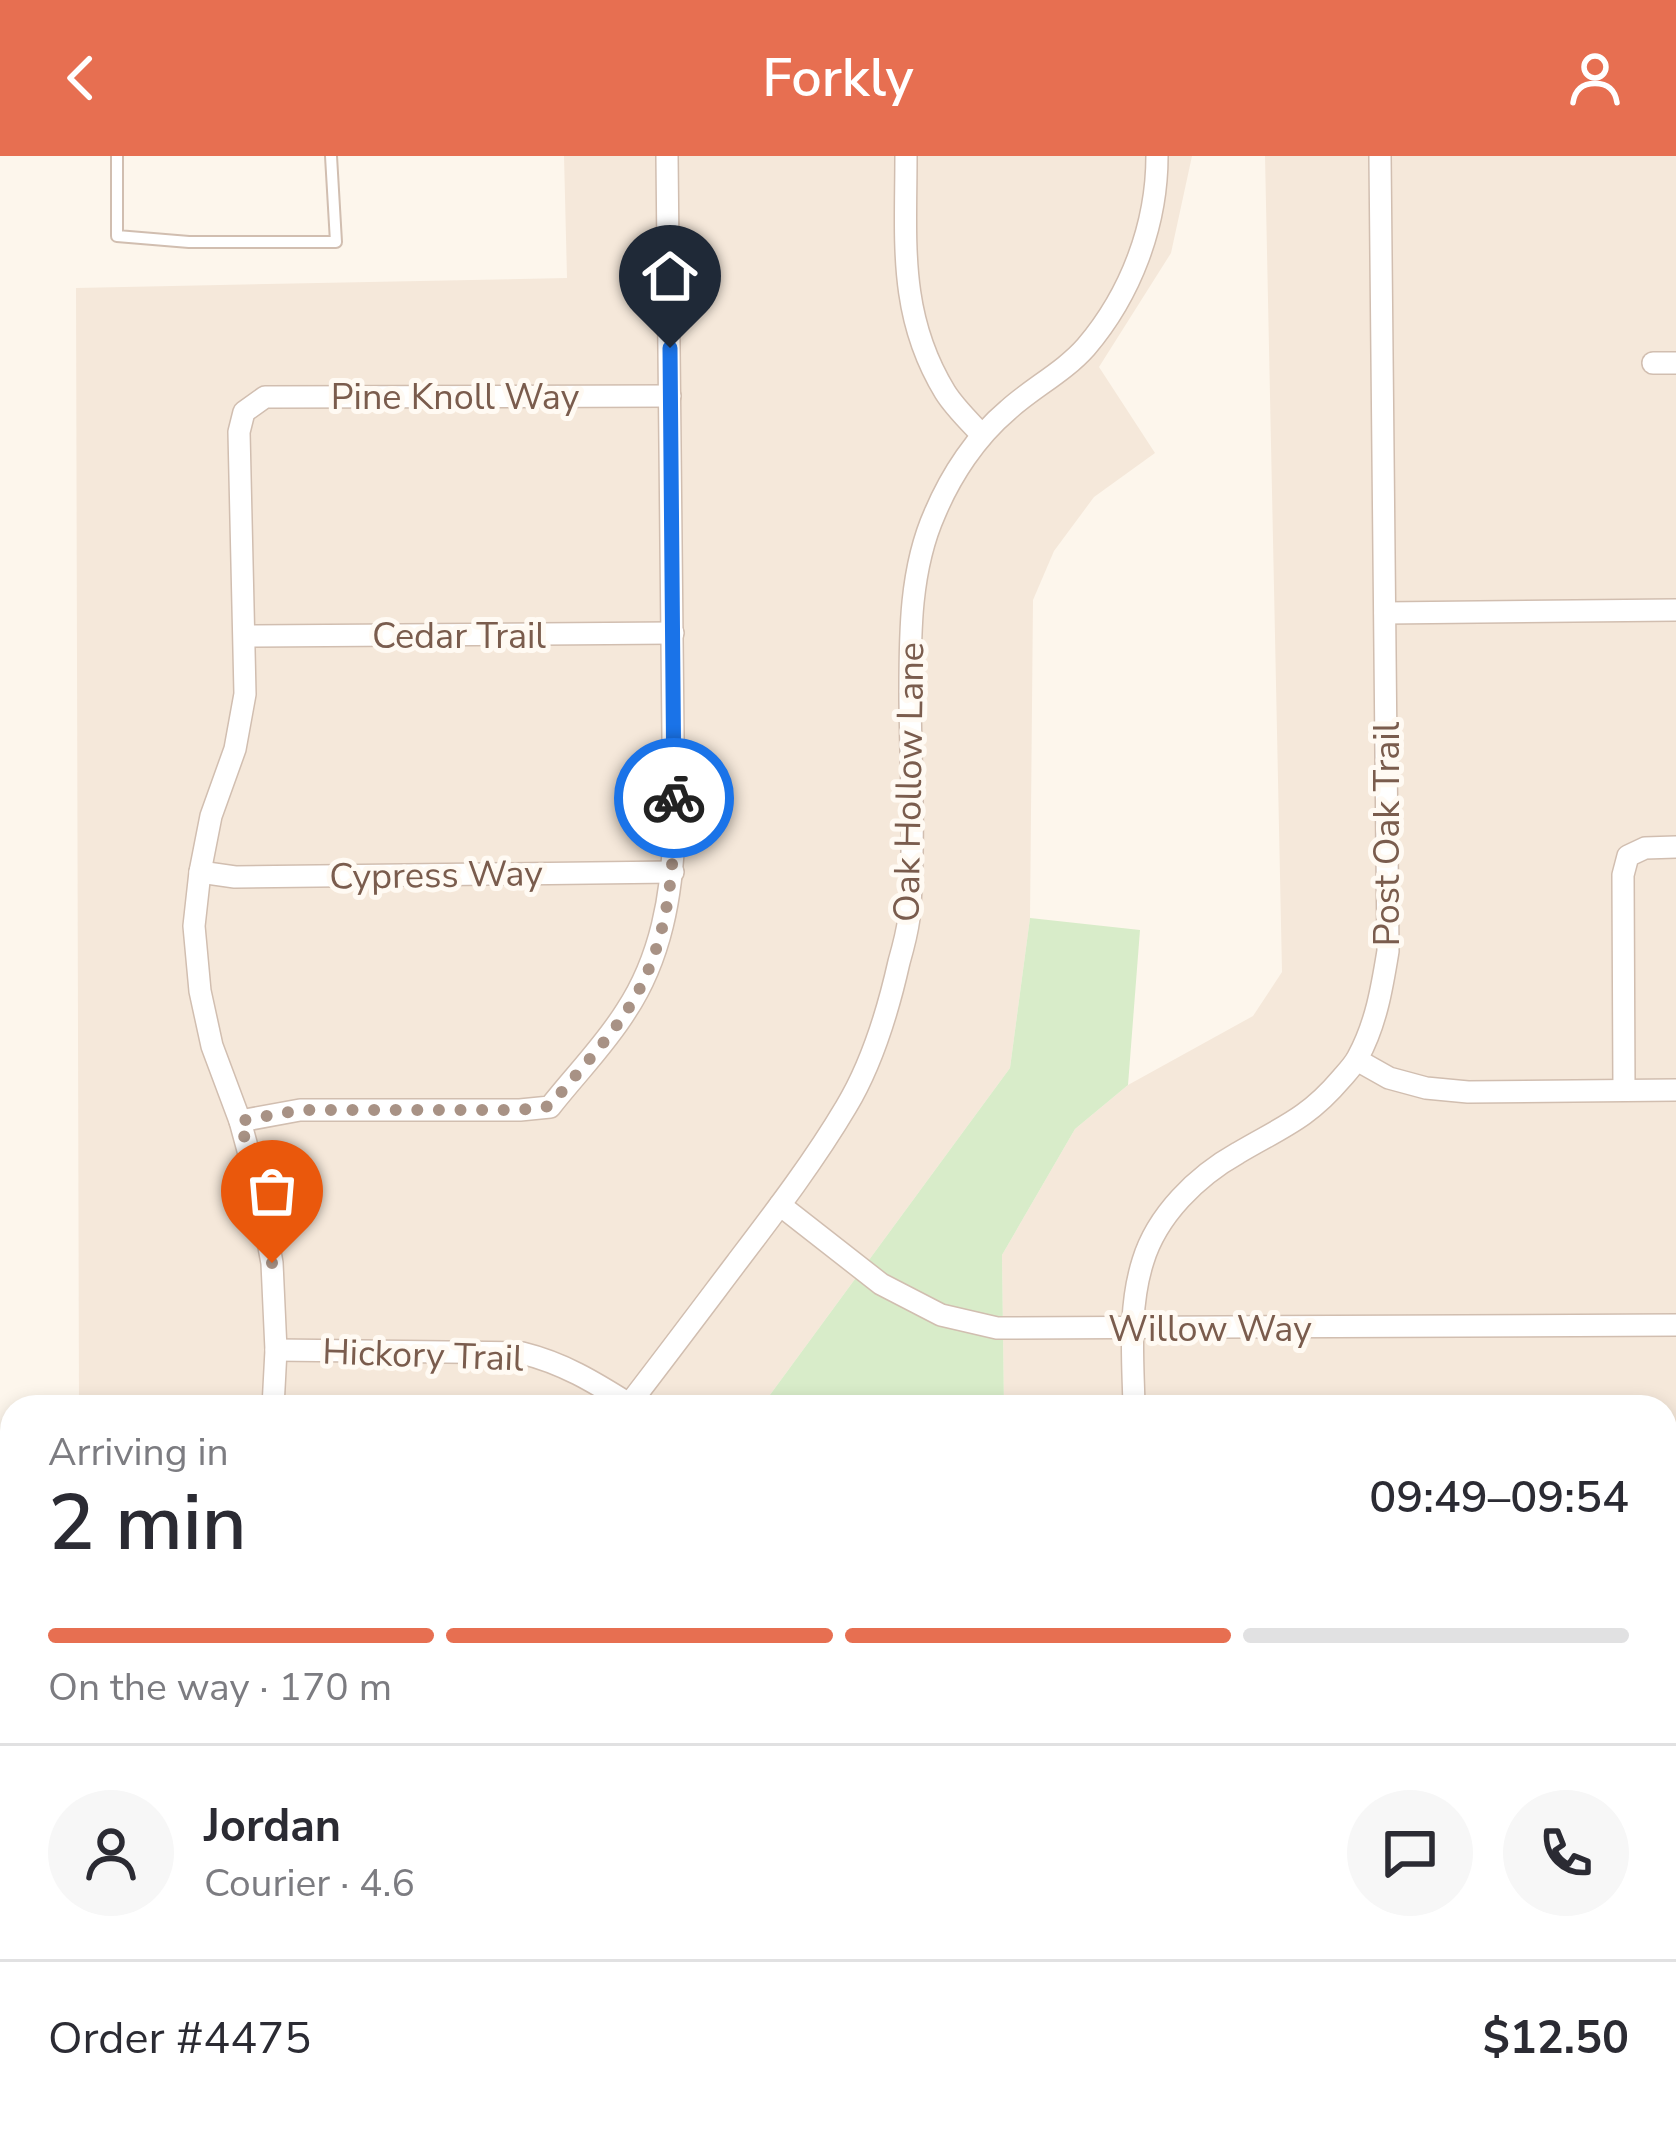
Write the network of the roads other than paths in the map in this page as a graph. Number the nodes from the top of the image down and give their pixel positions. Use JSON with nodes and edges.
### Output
{"nodes":[{"id":1,"x":117,"y":156,"type":"edge"},
{"id":2,"x":331,"y":156,"type":"edge"},
{"id":3,"x":667,"y":156,"type":"edge"},
{"id":4,"x":906,"y":156,"type":"edge"},
{"id":5,"x":1156,"y":156,"type":"edge"},
{"id":6,"x":1380,"y":156,"type":"edge"},
{"id":7,"x":670,"y":396,"type":"junction"},
{"id":8,"x":982,"y":435,"type":"junction"},
{"id":9,"x":1676,"y":610,"type":"edge"},
{"id":10,"x":1384,"y":613,"type":"junction"},
{"id":11,"x":673,"y":633,"type":"junction"},
{"id":12,"x":245,"y":636,"type":"junction"},
{"id":13,"x":1676,"y":848,"type":"edge"},
{"id":14,"x":200,"y":872,"type":"junction"},
{"id":15,"x":673,"y":872,"type":"junction"},
{"id":16,"x":1357,"y":1060,"type":"junction"},
{"id":17,"x":1624,"y":1090,"type":"junction"},
{"id":18,"x":1676,"y":1090,"type":"edge"},
{"id":19,"x":240,"y":1121,"type":"junction"},
{"id":20,"x":780,"y":1205,"type":"junction"},
{"id":21,"x":1676,"y":1325,"type":"edge"},
{"id":22,"x":1133,"y":1329,"type":"junction"},
{"id":23,"x":276,"y":1350,"type":"junction"},
{"id":24,"x":274,"y":1395,"type":"edge"},
{"id":25,"x":612,"y":1395,"type":"edge"},
{"id":26,"x":636,"y":1395,"type":"edge"},
{"id":27,"x":1133,"y":1395,"type":"edge"}],
"edges":[{"from":1,"to":2,"type":"lane"},
{"from":3,"to":7,"type":"street"},
{"from":4,"to":8,"type":"street"},
{"from":5,"to":8,"type":"street","name":"Oak Hollow Lane"},
{"from":6,"to":10,"type":"street","name":"Post Oak Trail"},
{"from":7,"to":11,"type":"street"},
{"from":7,"to":12,"type":"street","name":"Pine Knoll Way"},
{"from":8,"to":20,"type":"street","name":"Oak Hollow Lane"},
{"from":9,"to":10,"type":"street"},
{"from":10,"to":16,"type":"street","name":"Post Oak Trail"},
{"from":11,"to":12,"type":"street","name":"Cedar Trail"},
{"from":11,"to":15,"type":"street"},
{"from":12,"to":14,"type":"street"},
{"from":13,"to":17,"type":"street"},
{"from":14,"to":15,"type":"street","name":"Cypress Way"},
{"from":14,"to":19,"type":"street"},
{"from":15,"to":19,"type":"street"},
{"from":16,"to":17,"type":"street"},
{"from":16,"to":22,"type":"street","name":"Post Oak Trail"},
{"from":17,"to":18,"type":"street"},
{"from":19,"to":23,"type":"street"},
{"from":20,"to":22,"type":"street","name":"Willow Way"},
{"from":20,"to":26,"type":"street","name":"Oak Hollow Lane"},
{"from":21,"to":22,"type":"street","name":"Willow Way"},
{"from":22,"to":27,"type":"street","name":"Post Oak Trail"},
{"from":23,"to":24,"type":"street"},
{"from":23,"to":25,"type":"street","name":"Hickory Trail"}]}
